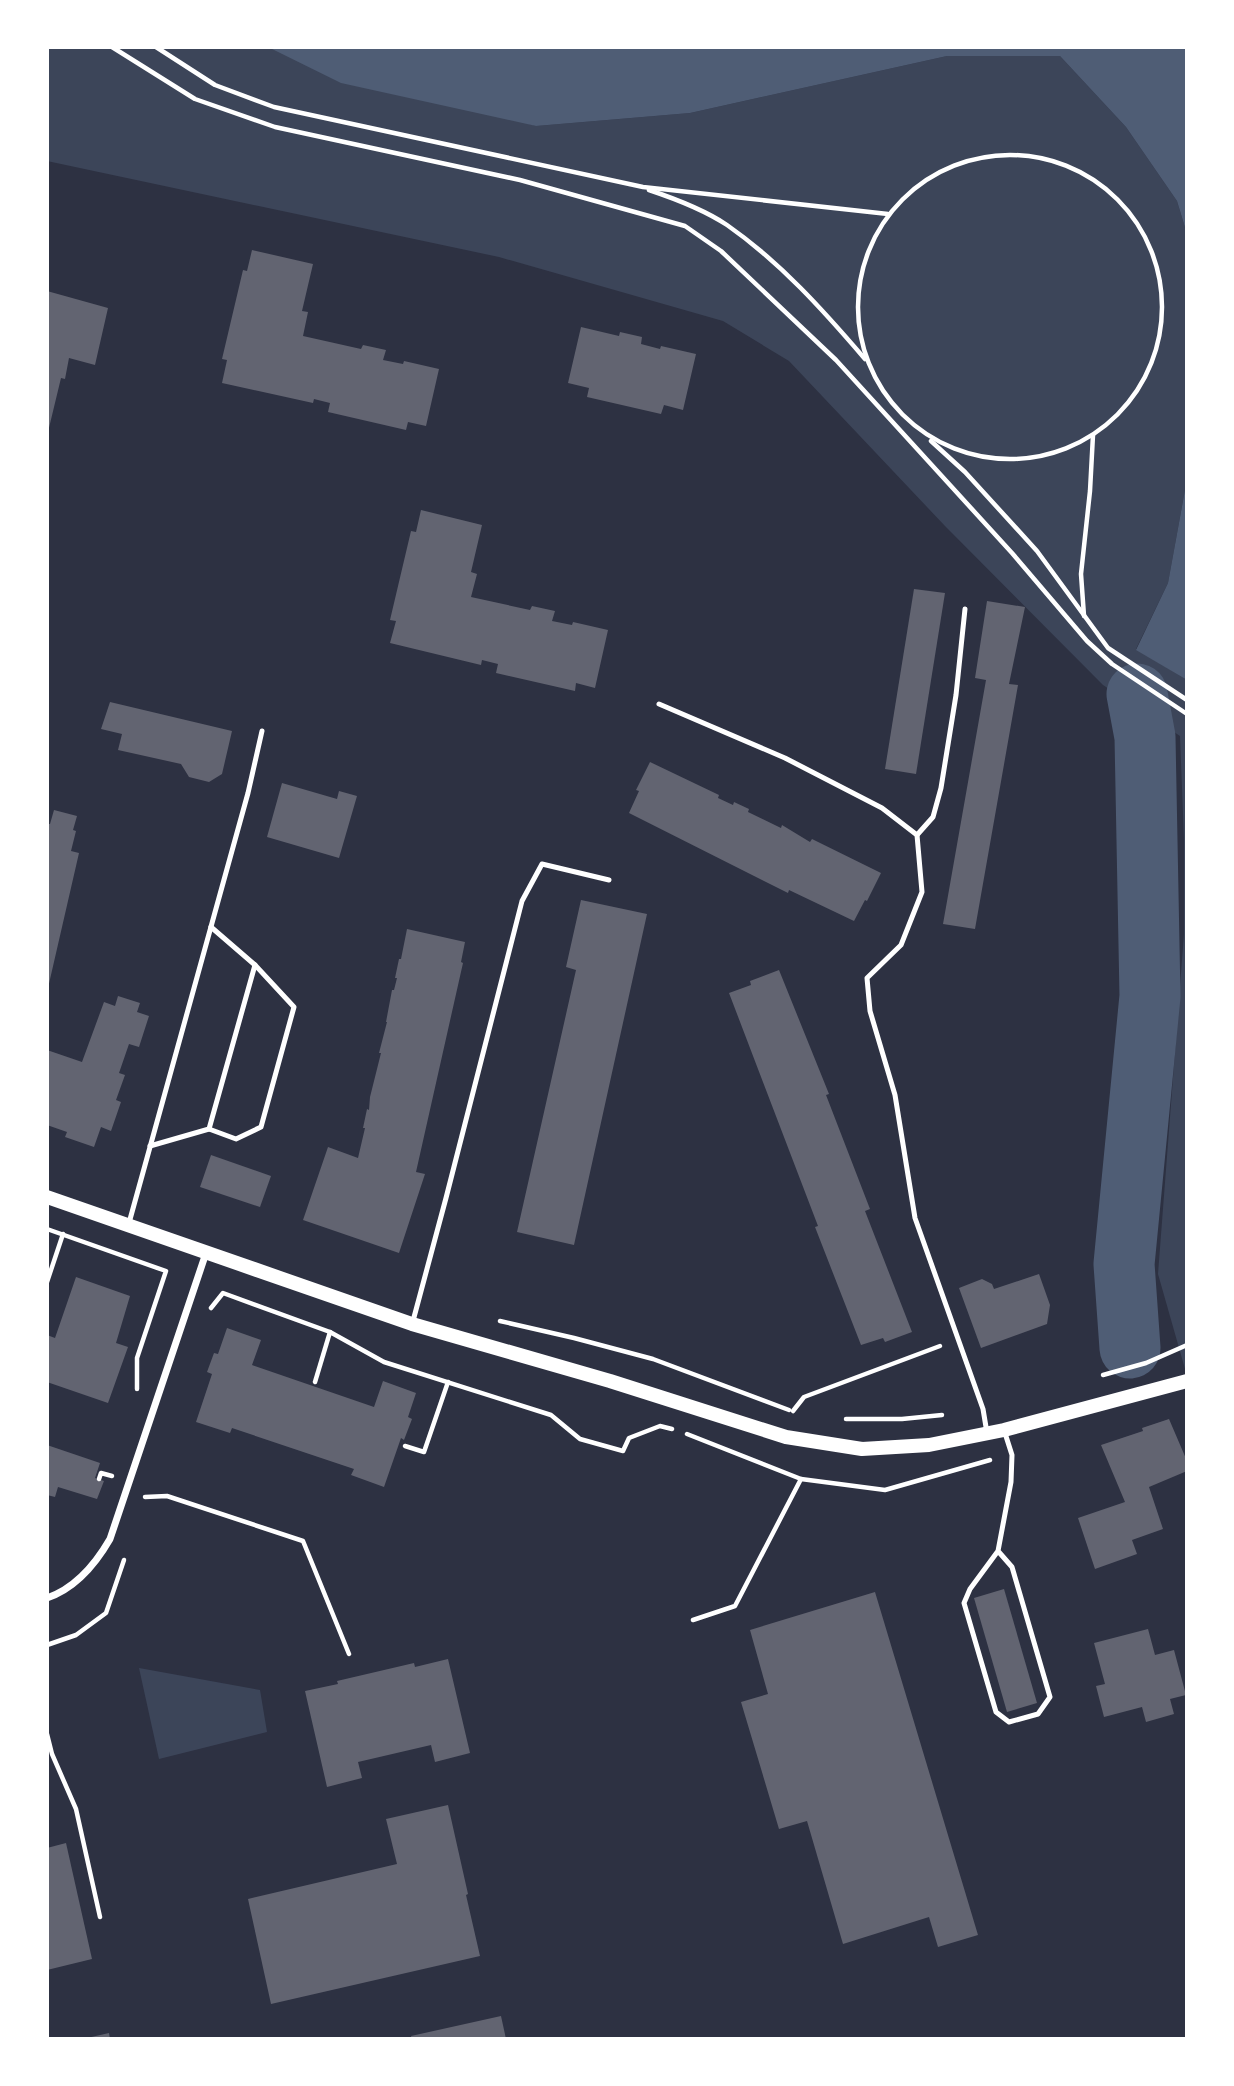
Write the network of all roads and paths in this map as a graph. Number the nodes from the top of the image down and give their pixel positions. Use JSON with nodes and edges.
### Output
{"nodes":[{"id":1,"x":112,"y":47,"type":"edge"},
{"id":2,"x":156,"y":47,"type":"edge"},
{"id":3,"x":643,"y":187,"type":"junction"},
{"id":4,"x":888,"y":214,"type":"junction"},
{"id":5,"x":865,"y":360,"type":"junction"},
{"id":6,"x":923,"y":434,"type":"junction"},
{"id":7,"x":1093,"y":435,"type":"junction"},
{"id":8,"x":965,"y":609,"type":"dead end"},
{"id":9,"x":1084,"y":617,"type":"junction"},
{"id":10,"x":1187,"y":700,"type":"edge"},
{"id":11,"x":659,"y":704,"type":"dead end"},
{"id":12,"x":1187,"y":714,"type":"edge"},
{"id":13,"x":262,"y":731,"type":"dead end"},
{"id":14,"x":917,"y":835,"type":"junction"},
{"id":15,"x":609,"y":880,"type":"dead end"},
{"id":16,"x":211,"y":927,"type":"junction"},
{"id":17,"x":255,"y":965,"type":"junction"},
{"id":18,"x":209,"y":1129,"type":"junction"},
{"id":19,"x":150,"y":1146,"type":"junction"},
{"id":20,"x":47,"y":1197,"type":"edge"},
{"id":21,"x":128,"y":1226,"type":"junction"},
{"id":22,"x":47,"y":1229,"type":"edge"},
{"id":23,"x":64,"y":1234,"type":"junction"},
{"id":24,"x":206,"y":1253,"type":"junction"},
{"id":25,"x":47,"y":1282,"type":"edge"},
{"id":26,"x":210,"y":1309,"type":"dead end"},
{"id":27,"x":495,"y":1320,"type":"dead end"},
{"id":28,"x":412,"y":1324,"type":"junction"},
{"id":29,"x":330,"y":1332,"type":"junction"},
{"id":30,"x":958,"y":1340,"type":"junction"},
{"id":31,"x":1187,"y":1345,"type":"edge"},
{"id":32,"x":1096,"y":1378,"type":"dead end"},
{"id":33,"x":1187,"y":1381,"type":"edge"},
{"id":34,"x":315,"y":1382,"type":"dead end"},
{"id":35,"x":448,"y":1382,"type":"junction"},
{"id":36,"x":137,"y":1391,"type":"dead end"},
{"id":37,"x":983,"y":1409,"type":"junction"},
{"id":38,"x":793,"y":1411,"type":"junction"},
{"id":39,"x":805,"y":1413,"type":"dead end"},
{"id":40,"x":844,"y":1419,"type":"dead end"},
{"id":41,"x":1004,"y":1430,"type":"junction"},
{"id":42,"x":987,"y":1433,"type":"junction"},
{"id":43,"x":405,"y":1446,"type":"dead end"},
{"id":44,"x":1012,"y":1455,"type":"junction"},
{"id":45,"x":99,"y":1479,"type":"dead end"},
{"id":46,"x":801,"y":1479,"type":"junction"},
{"id":47,"x":148,"y":1485,"type":"dead end"},
{"id":48,"x":109,"y":1488,"type":"dead end"},
{"id":49,"x":127,"y":1549,"type":"dead end"},
{"id":50,"x":998,"y":1551,"type":"junction"},
{"id":51,"x":47,"y":1598,"type":"edge"},
{"id":52,"x":693,"y":1620,"type":"dead end"},
{"id":53,"x":47,"y":1645,"type":"edge"},
{"id":54,"x":349,"y":1654,"type":"dead end"},
{"id":55,"x":47,"y":1734,"type":"edge"},
{"id":56,"x":100,"y":1917,"type":"dead end"}],
"edges":[{"from":1,"to":12,"type":"path"},
{"from":2,"to":3,"type":"path"},
{"from":3,"to":4,"type":"path"},
{"from":3,"to":5,"type":"path"},
{"from":4,"to":5,"type":"path"},
{"from":4,"to":7,"type":"path"},
{"from":5,"to":6,"type":"path"},
{"from":6,"to":7,"type":"path"},
{"from":6,"to":9,"type":"path"},
{"from":7,"to":9,"type":"path"},
{"from":8,"to":14,"type":"lane"},
{"from":9,"to":10,"type":"path"},
{"from":11,"to":14,"type":"lane"},
{"from":13,"to":16,"type":"lane"},
{"from":14,"to":30,"type":"lane"},
{"from":15,"to":28,"type":"lane"},
{"from":16,"to":17,"type":"lane"},
{"from":16,"to":19,"type":"lane"},
{"from":17,"to":18,"type":"lane"},
{"from":17,"to":18,"type":"lane"},
{"from":18,"to":19,"type":"lane"},
{"from":19,"to":21,"type":"lane"},
{"from":20,"to":21,"type":"main road"},
{"from":21,"to":24,"type":"main road"},
{"from":22,"to":23,"type":"path"},
{"from":23,"to":25,"type":"path"},
{"from":23,"to":36,"type":"path"},
{"from":24,"to":28,"type":"main road"},
{"from":24,"to":51,"type":"street"},
{"from":26,"to":29,"type":"path"},
{"from":27,"to":38,"type":"path"},
{"from":28,"to":42,"type":"main road"},
{"from":29,"to":34,"type":"path"},
{"from":29,"to":35,"type":"path"},
{"from":30,"to":37,"type":"lane"},
{"from":30,"to":38,"type":"path"},
{"from":31,"to":32,"type":"path"},
{"from":33,"to":41,"type":"main road"},
{"from":35,"to":43,"type":"path"},
{"from":35,"to":46,"type":"path"},
{"from":37,"to":40,"type":"path"},
{"from":37,"to":42,"type":"lane"},
{"from":38,"to":39,"type":"path"},
{"from":41,"to":42,"type":"main road"},
{"from":41,"to":44,"type":"lane"},
{"from":44,"to":46,"type":"path"},
{"from":44,"to":50,"type":"lane"},
{"from":45,"to":48,"type":"path"},
{"from":46,"to":52,"type":"path"},
{"from":47,"to":54,"type":"path"},
{"from":49,"to":53,"type":"path"},
{"from":50,"to":50,"type":"lane"},
{"from":55,"to":56,"type":"path"}]}
